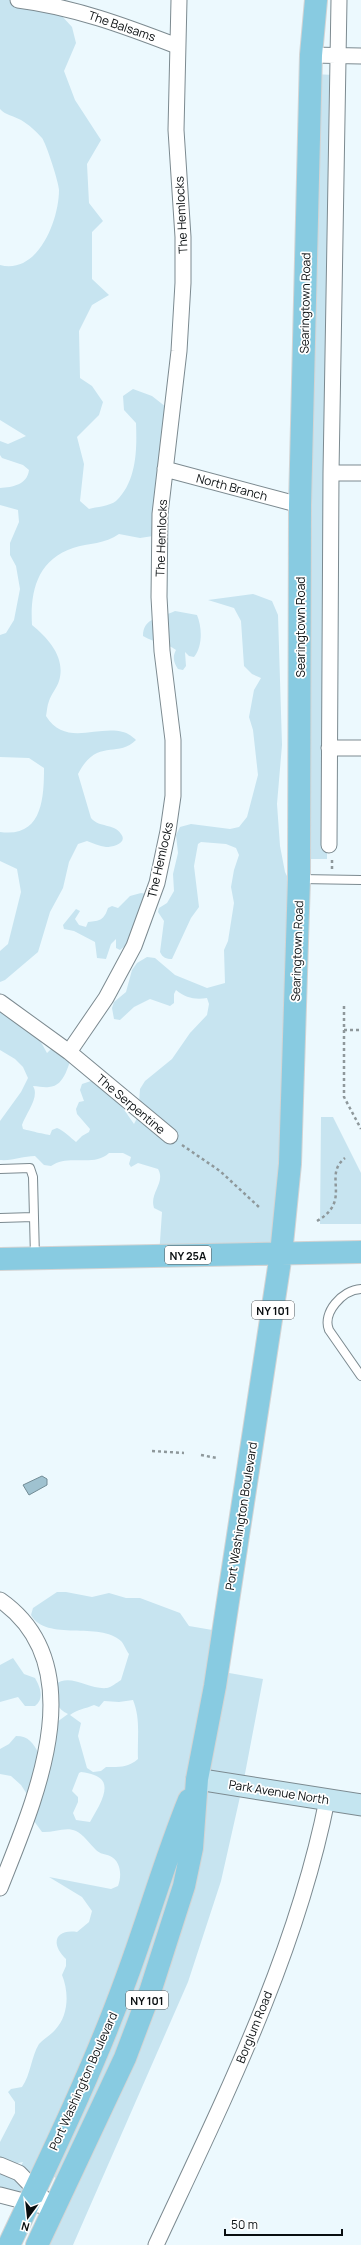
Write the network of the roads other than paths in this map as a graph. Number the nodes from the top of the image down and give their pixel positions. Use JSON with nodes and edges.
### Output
{"nodes":[{"id":1,"x":18,"y":0,"type":"edge"},
{"id":2,"x":179,"y":0,"type":"edge"},
{"id":3,"x":316,"y":0,"type":"edge"},
{"id":4,"x":339,"y":0,"type":"edge"},
{"id":5,"x":177,"y":46,"type":"junction"},
{"id":6,"x":311,"y":55,"type":"junction"},
{"id":7,"x":337,"y":56,"type":"junction"},
{"id":8,"x":361,"y":56,"type":"edge"},
{"id":9,"x":165,"y":469,"type":"junction"},
{"id":10,"x":361,"y":472,"type":"edge"},
{"id":11,"x":331,"y":473,"type":"junction"},
{"id":12,"x":300,"y":505,"type":"junction"},
{"id":13,"x":329,"y":748,"type":"junction"},
{"id":14,"x":361,"y":748,"type":"edge"},
{"id":15,"x":331,"y":848,"type":"road end"},
{"id":16,"x":299,"y":879,"type":"junction"},
{"id":17,"x":361,"y":880,"type":"edge"},
{"id":18,"x":0,"y":1002,"type":"edge"},
{"id":19,"x":69,"y":1052,"type":"junction"},
{"id":20,"x":170,"y":1136,"type":"road end"},
{"id":21,"x":0,"y":1169,"type":"edge"},
{"id":22,"x":33,"y":1217,"type":"junction"},
{"id":23,"x":0,"y":1218,"type":"edge"},
{"id":24,"x":361,"y":1252,"type":"edge"},
{"id":25,"x":281,"y":1254,"type":"junction"},
{"id":26,"x":35,"y":1258,"type":"junction"},
{"id":27,"x":0,"y":1259,"type":"edge"},
{"id":28,"x":359,"y":1290,"type":"edge"},
{"id":29,"x":361,"y":1376,"type":"edge"},
{"id":30,"x":0,"y":1600,"type":"edge"},
{"id":31,"x":197,"y":1779,"type":"junction"},
{"id":32,"x":328,"y":1800,"type":"junction"},
{"id":33,"x":361,"y":1805,"type":"edge"},
{"id":34,"x":5,"y":1861,"type":"edge"},
{"id":35,"x":0,"y":1888,"type":"edge"},
{"id":36,"x":0,"y":2165,"type":"edge"},
{"id":37,"x":0,"y":2195,"type":"edge"},
{"id":38,"x":32,"y":2196,"type":"junction"},
{"id":39,"x":54,"y":2208,"type":"junction"},
{"id":40,"x":9,"y":2245,"type":"edge"},
{"id":41,"x":37,"y":2245,"type":"edge"},
{"id":42,"x":156,"y":2245,"type":"edge"}],
"edges":[{"from":1,"to":5,"type":"street","name":"The Balsams"},
{"from":2,"to":5,"type":"street","name":"The Hemlocks"},
{"from":3,"to":6,"type":"main road","name":"Searingtown Road"},
{"from":4,"to":7,"type":"street"},
{"from":5,"to":9,"type":"street","name":"The Hemlocks"},
{"from":6,"to":7,"type":"street"},
{"from":6,"to":12,"type":"main road","name":"Searingtown Road"},
{"from":7,"to":8,"type":"street"},
{"from":7,"to":11,"type":"street"},
{"from":9,"to":12,"type":"street","name":"North Branch"},
{"from":9,"to":19,"type":"street","name":"The Hemlocks"},
{"from":10,"to":11,"type":"street"},
{"from":11,"to":13,"type":"street"},
{"from":12,"to":16,"type":"main road","name":"Searingtown Road"},
{"from":13,"to":14,"type":"street"},
{"from":13,"to":15,"type":"street"},
{"from":16,"to":17,"type":"lane"},
{"from":16,"to":25,"type":"main road","name":"Searingtown Road"},
{"from":18,"to":19,"type":"street","name":"The Serpentine"},
{"from":19,"to":20,"type":"street","name":"The Serpentine"},
{"from":21,"to":22,"type":"lane"},
{"from":22,"to":23,"type":"lane"},
{"from":22,"to":26,"type":"lane"},
{"from":24,"to":25,"type":"main road","number":"NY 25A"},
{"from":25,"to":26,"type":"main road","number":"NY 25A"},
{"from":25,"to":31,"type":"main road","name":"Port Washington Boulevard","number":"NY 101"},
{"from":26,"to":27,"type":"main road","number":"NY 25A"},
{"from":28,"to":29,"type":"lane"},
{"from":30,"to":34,"type":"street"},
{"from":31,"to":32,"type":"street","name":"Park Avenue North"},
{"from":31,"to":38,"type":"main road","name":"Port Washington Boulevard","number":"NY 101"},
{"from":31,"to":39,"type":"main road","name":"Port Washington Boulevard","number":"NY 101"},
{"from":32,"to":33,"type":"street","name":"Park Avenue North"},
{"from":32,"to":42,"type":"street","name":"Borglum Road"},
{"from":34,"to":35,"type":"street"},
{"from":36,"to":38,"type":"street"},
{"from":37,"to":38,"type":"street"},
{"from":38,"to":39,"type":"street"},
{"from":38,"to":40,"type":"main road","name":"Port Washington Boulevard","number":"NY 101"},
{"from":39,"to":41,"type":"main road","name":"Port Washington Boulevard","number":"NY 101"}]}
